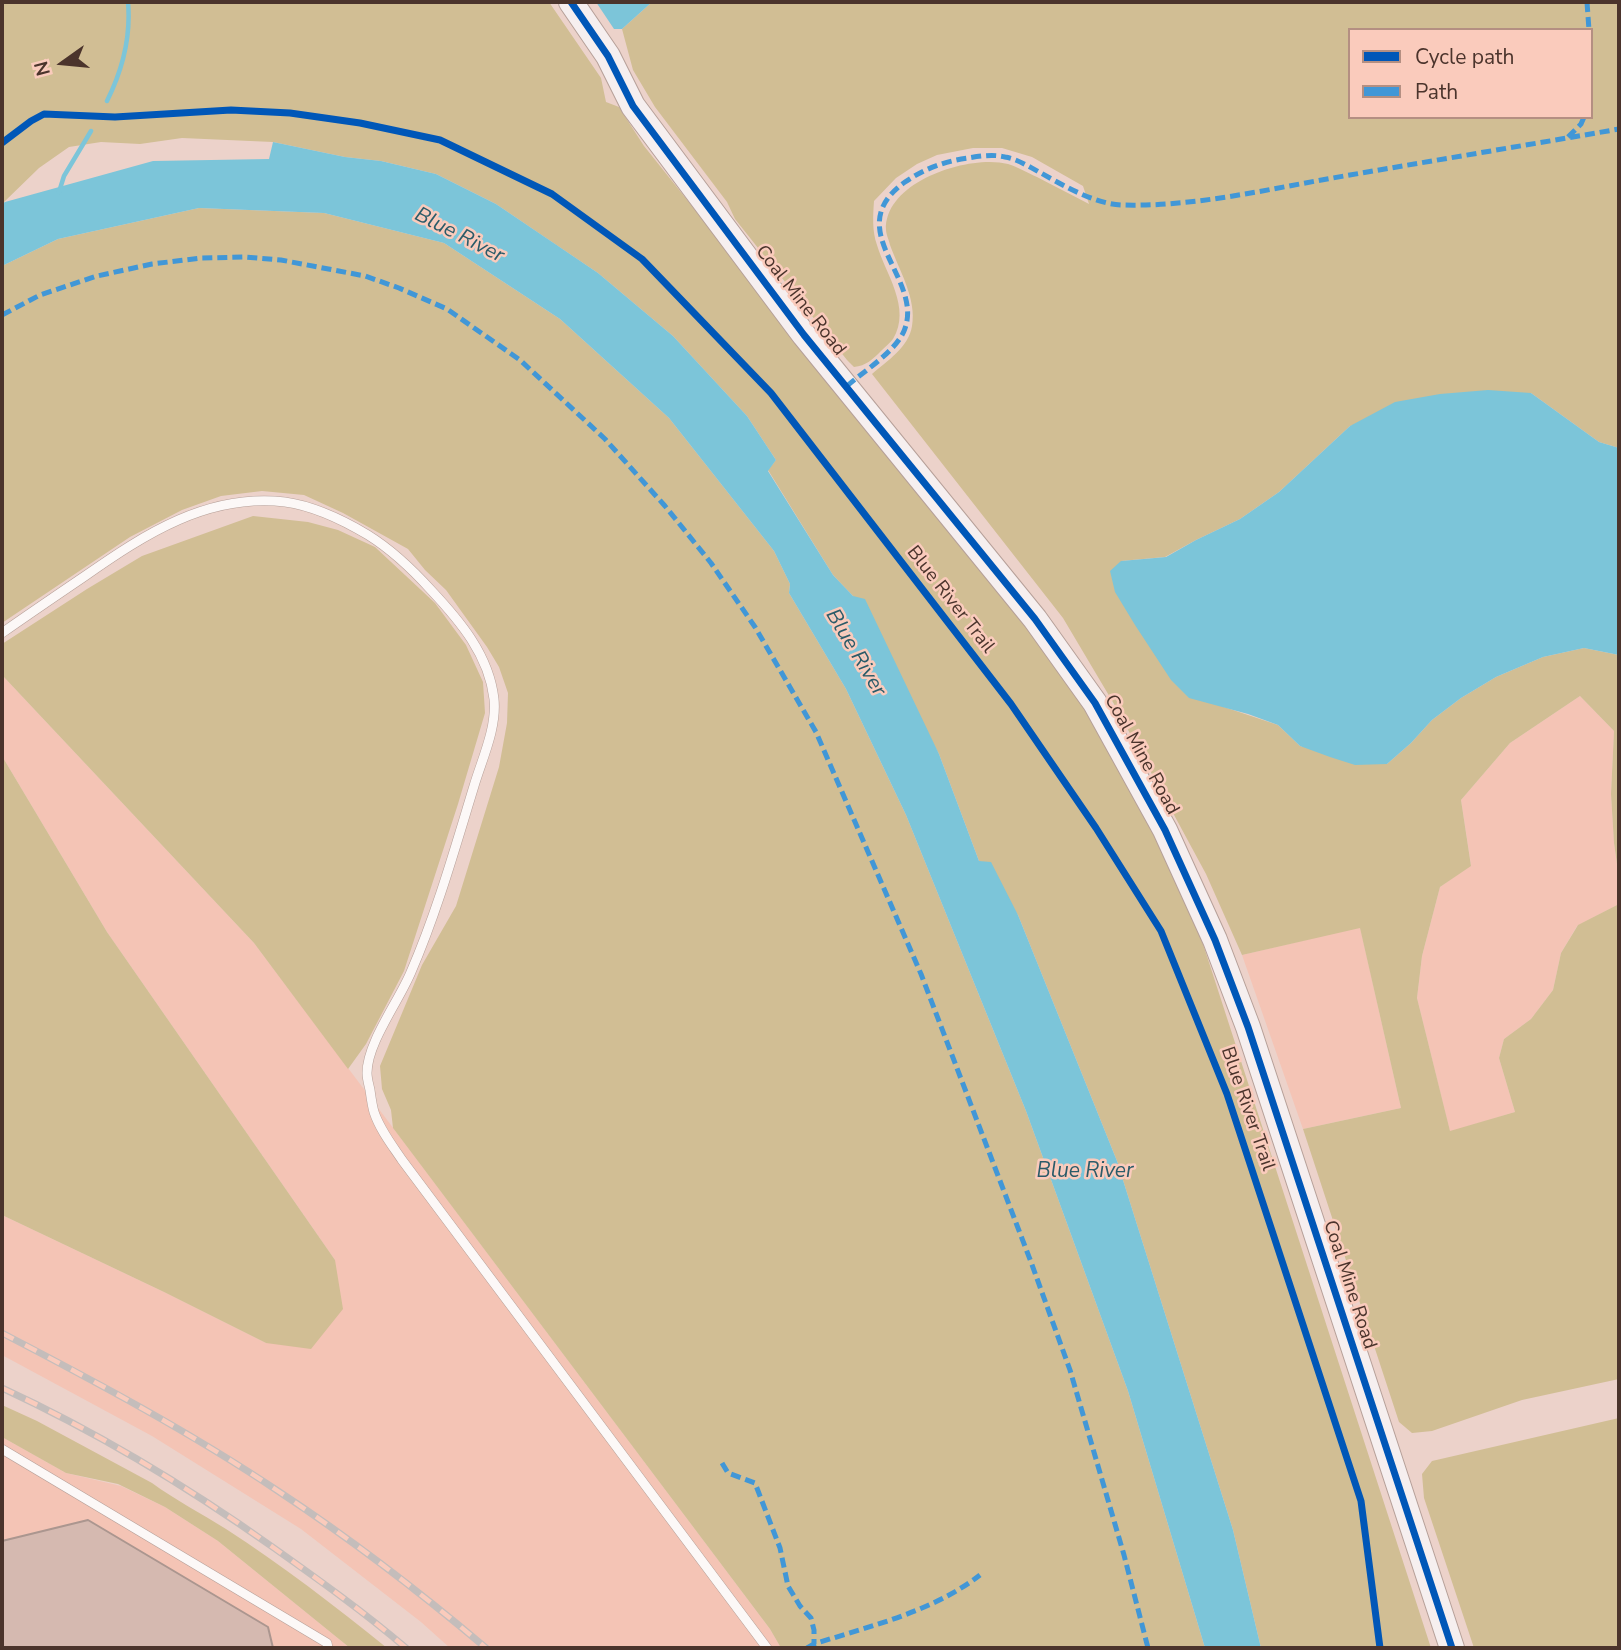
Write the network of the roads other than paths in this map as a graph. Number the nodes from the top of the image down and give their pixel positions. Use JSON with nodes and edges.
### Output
{"nodes":[{"id":1,"x":571,"y":2,"type":"edge"},
{"id":2,"x":2,"y":633,"type":"edge"},
{"id":3,"x":5,"y":1454,"type":"edge"},
{"id":4,"x":328,"y":1648,"type":"edge"},
{"id":5,"x":767,"y":1648,"type":"edge"},
{"id":6,"x":1452,"y":1648,"type":"edge"}],
"edges":[{"from":1,"to":6,"type":"street","name":"Coal Mine Road"},
{"from":2,"to":5,"type":"lane"},
{"from":3,"to":4,"type":"lane"}]}
